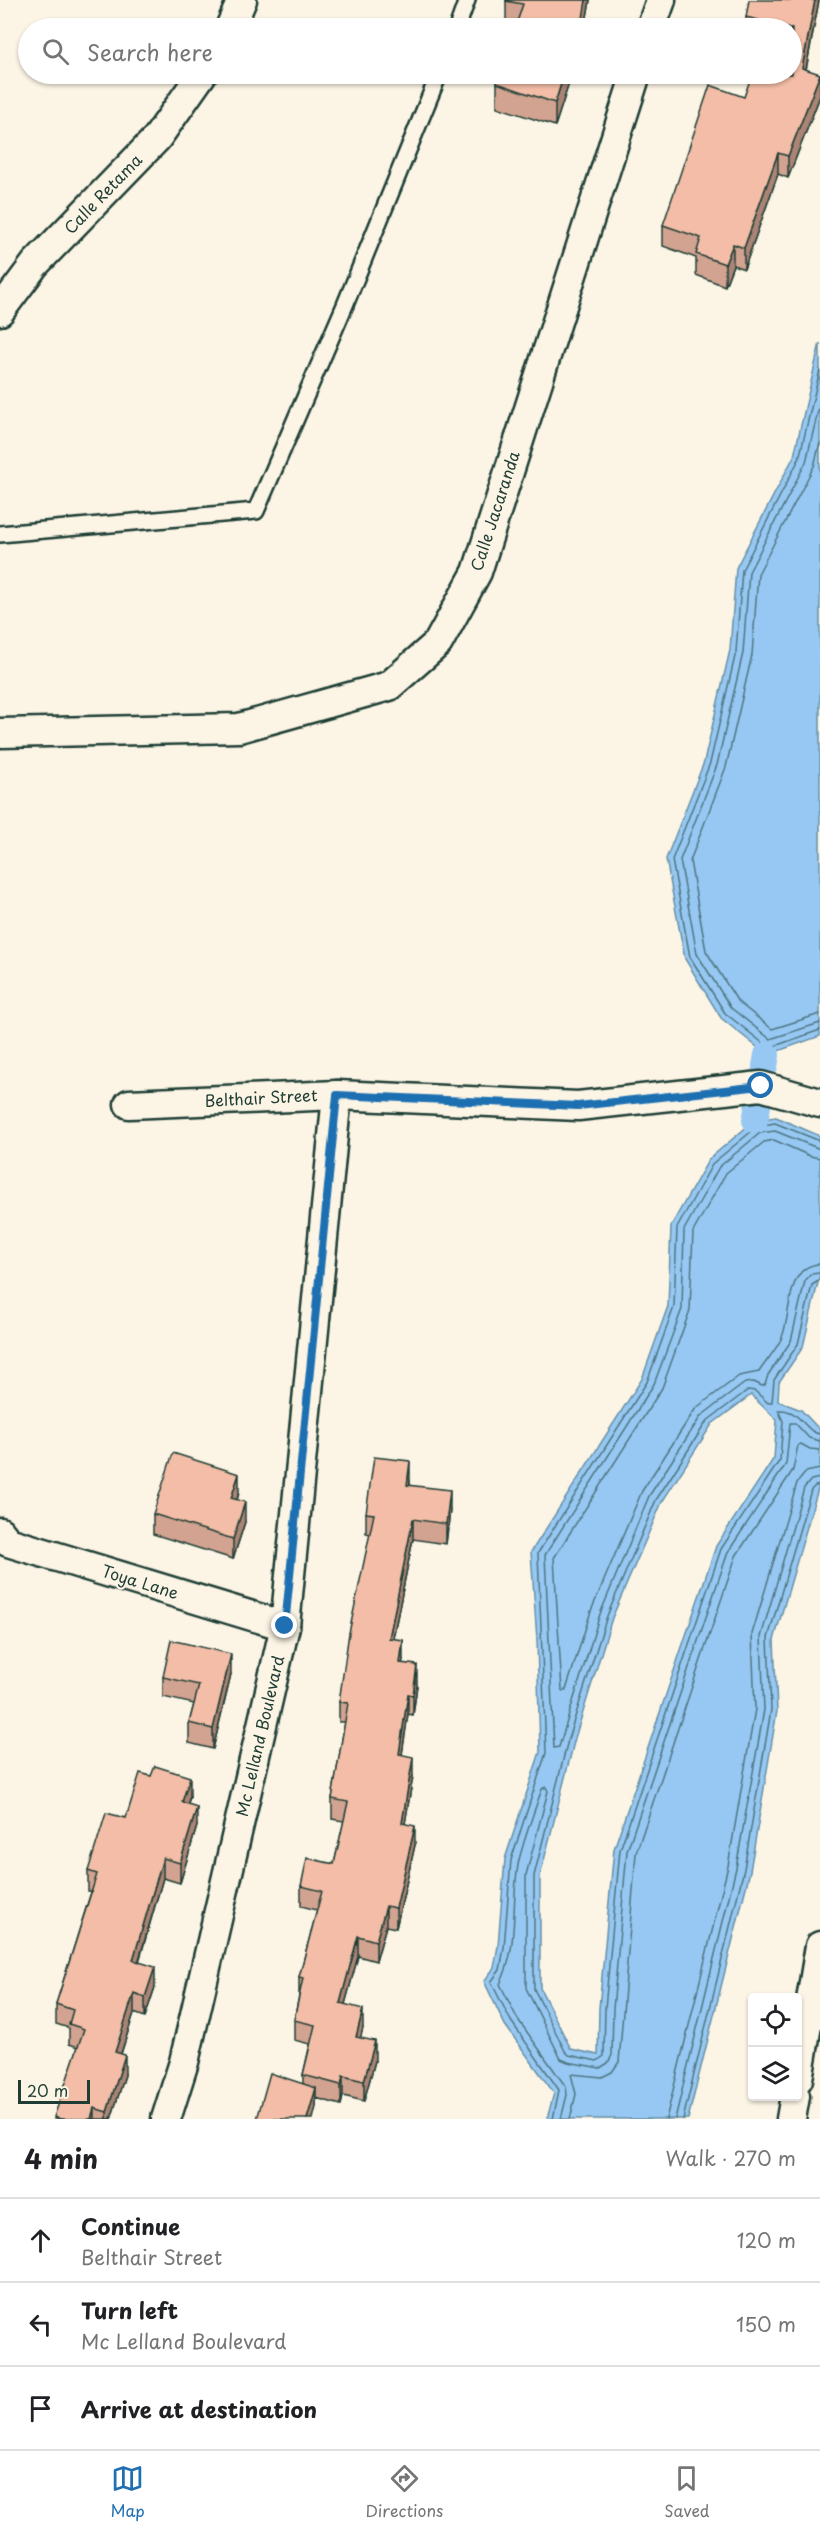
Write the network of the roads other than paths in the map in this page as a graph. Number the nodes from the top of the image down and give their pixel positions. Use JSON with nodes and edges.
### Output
{"nodes":[{"id":1,"x":242,"y":0,"type":"edge"},
{"id":2,"x":467,"y":0,"type":"edge"},
{"id":3,"x":661,"y":0,"type":"edge"},
{"id":4,"x":234,"y":18,"type":"edge"},
{"id":5,"x":461,"y":18,"type":"edge"},
{"id":6,"x":655,"y":18,"type":"edge"},
{"id":7,"x":195,"y":84,"type":"edge"},
{"id":8,"x":435,"y":84,"type":"edge"},
{"id":9,"x":633,"y":84,"type":"edge"},
{"id":10,"x":0,"y":311,"type":"edge"},
{"id":11,"x":0,"y":534,"type":"edge"},
{"id":12,"x":0,"y":733,"type":"edge"},
{"id":13,"x":337,"y":1095,"type":"junction"},
{"id":14,"x":820,"y":1103,"type":"edge"},
{"id":15,"x":129,"y":1104,"type":"dead end"},
{"id":16,"x":0,"y":1532,"type":"edge"},
{"id":17,"x":285,"y":1626,"type":"junction"},
{"id":18,"x":820,"y":1946,"type":"edge"},
{"id":19,"x":802,"y":2055,"type":"edge"},
{"id":20,"x":794,"y":2101,"type":"edge"},
{"id":21,"x":166,"y":2119,"type":"edge"},
{"id":22,"x":791,"y":2119,"type":"edge"}],
"edges":[{"from":1,"to":4,"type":"street"},
{"from":2,"to":5,"type":"lane"},
{"from":3,"to":6,"type":"street"},
{"from":7,"to":10,"type":"street","name":"Calle Retama"},
{"from":8,"to":11,"type":"lane"},
{"from":9,"to":12,"type":"street","name":"Calle Jacaranda"},
{"from":13,"to":14,"type":"street","name":"Belthair Street"},
{"from":13,"to":15,"type":"street","name":"Belthair Street"},
{"from":13,"to":17,"type":"street","name":"Mc Lelland Boulevard"},
{"from":16,"to":17,"type":"street","name":"Toya Lane"},
{"from":17,"to":21,"type":"street","name":"Mc Lelland Boulevard"},
{"from":18,"to":19,"type":"street"},
{"from":20,"to":22,"type":"street"}]}
